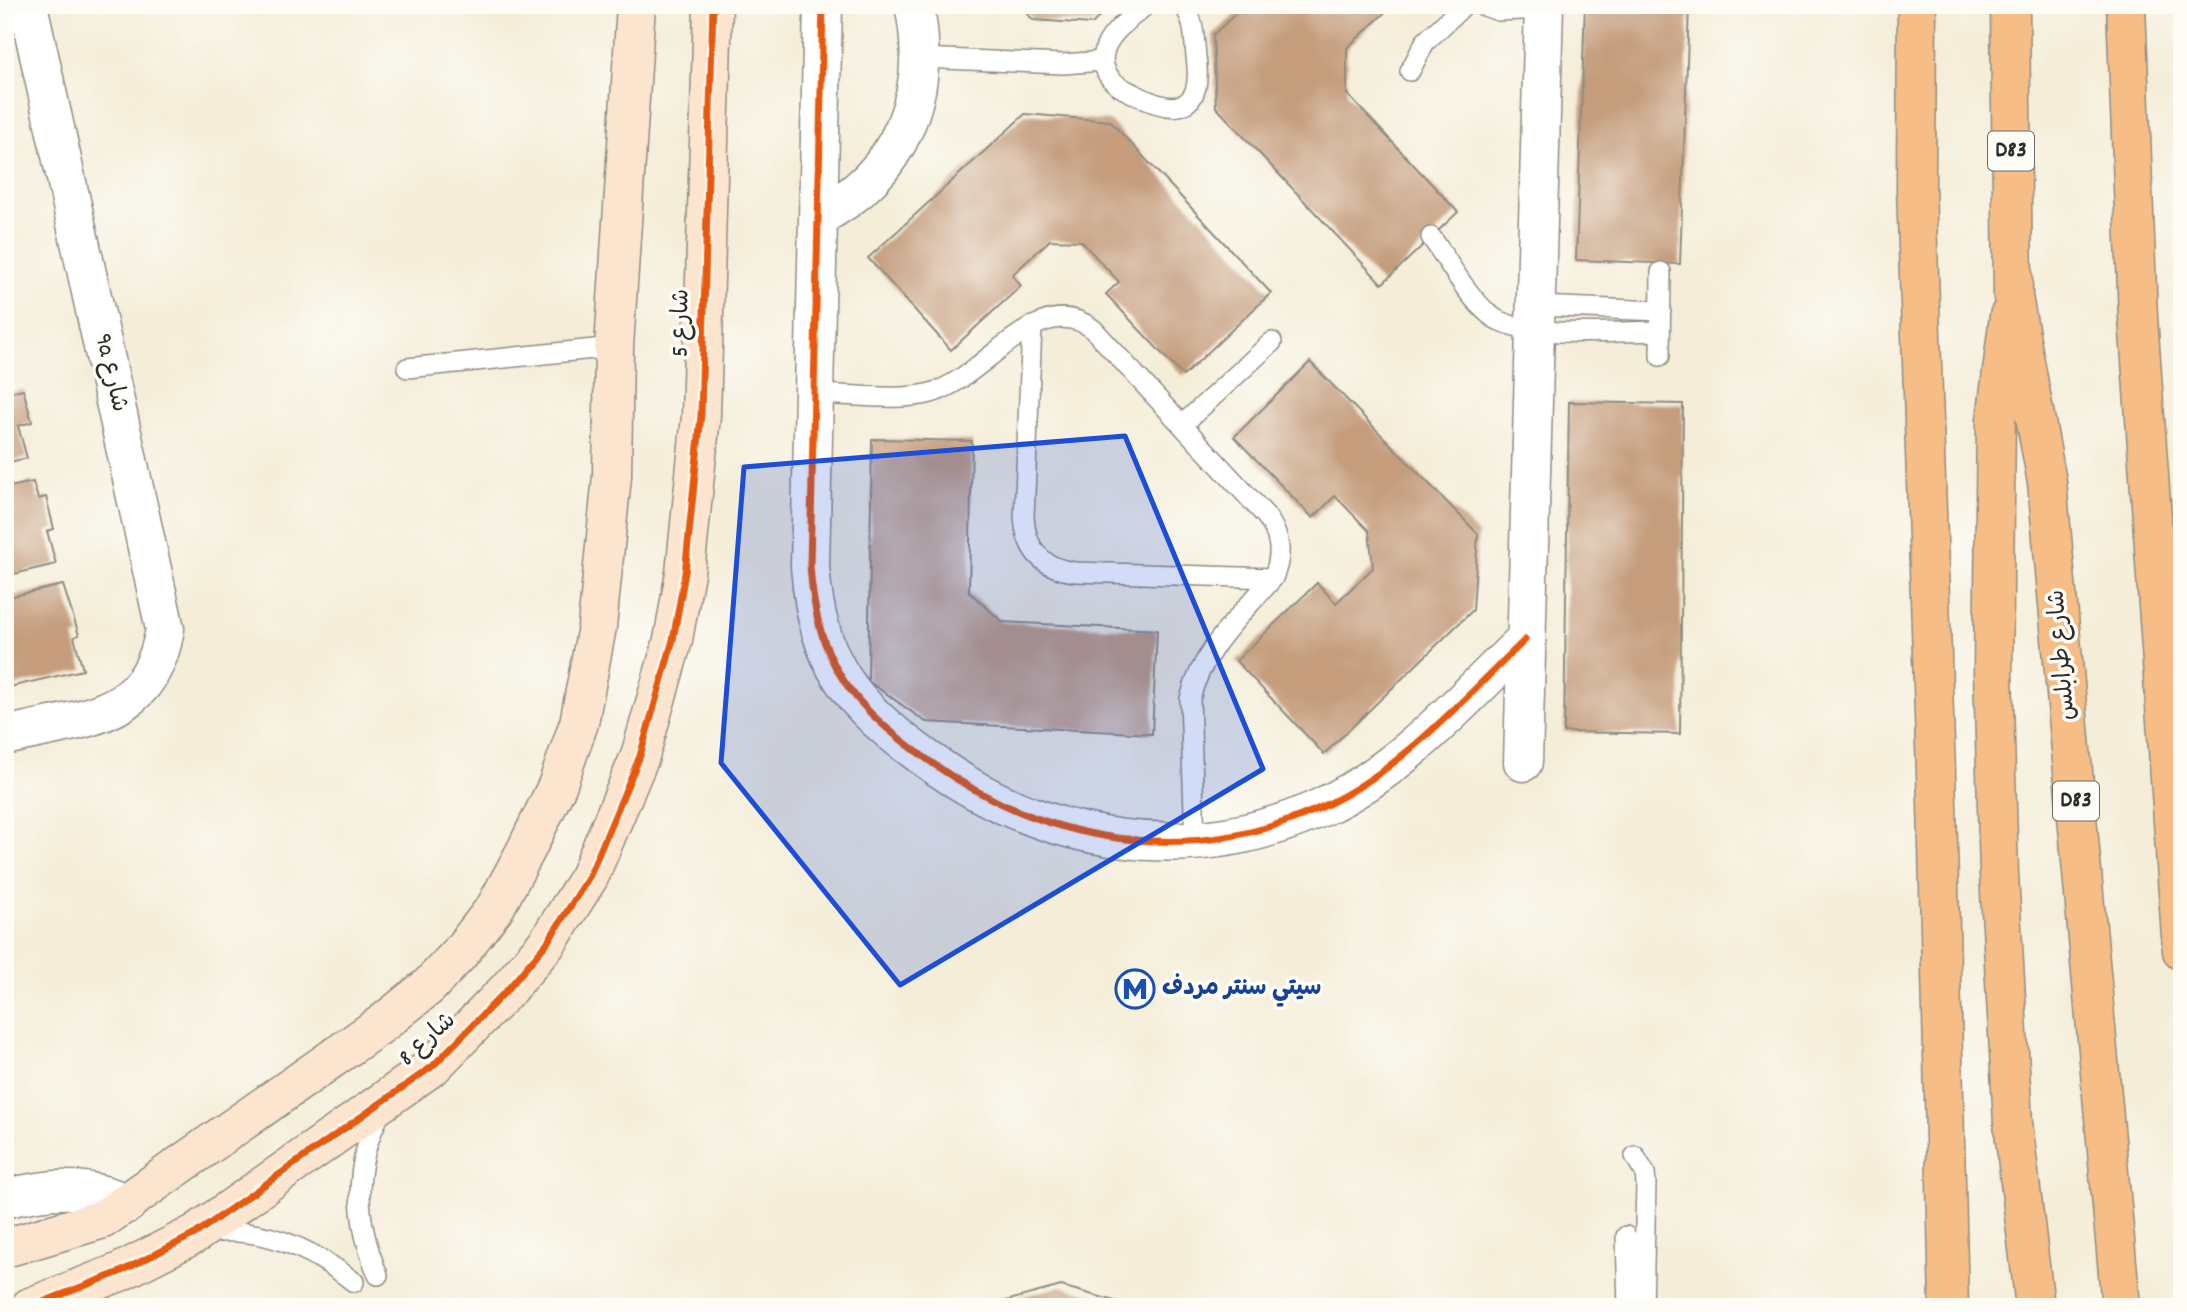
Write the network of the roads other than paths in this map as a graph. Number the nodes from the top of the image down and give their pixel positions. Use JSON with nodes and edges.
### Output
{"nodes":[{"id":1,"x":28,"y":5,"type":"edge"},
{"id":2,"x":636,"y":5,"type":"edge"},
{"id":3,"x":713,"y":5,"type":"edge"},
{"id":4,"x":822,"y":5,"type":"edge"},
{"id":5,"x":914,"y":5,"type":"edge"},
{"id":6,"x":1146,"y":5,"type":"edge"},
{"id":7,"x":1182,"y":5,"type":"edge"},
{"id":8,"x":1464,"y":5,"type":"edge"},
{"id":9,"x":1481,"y":5,"type":"edge"},
{"id":10,"x":1917,"y":5,"type":"edge"},
{"id":11,"x":2010,"y":5,"type":"edge"},
{"id":12,"x":2126,"y":5,"type":"edge"},
{"id":13,"x":1544,"y":7,"type":"edge"},
{"id":14,"x":921,"y":58,"type":"junction"},
{"id":15,"x":1103,"y":61,"type":"junction"},
{"id":16,"x":1410,"y":71,"type":"dead end"},
{"id":17,"x":819,"y":216,"type":"junction"},
{"id":18,"x":1430,"y":237,"type":"dead end"},
{"id":19,"x":1661,"y":272,"type":"dead end"},
{"id":20,"x":2013,"y":297,"type":"junction"},
{"id":21,"x":1537,"y":318,"type":"junction"},
{"id":22,"x":1660,"y":321,"type":"junction"},
{"id":23,"x":1032,"y":326,"type":"junction"},
{"id":24,"x":1272,"y":342,"type":"dead end"},
{"id":25,"x":614,"y":346,"type":"junction"},
{"id":26,"x":1660,"y":356,"type":"dead end"},
{"id":27,"x":407,"y":368,"type":"dead end"},
{"id":28,"x":813,"y":394,"type":"junction"},
{"id":29,"x":1182,"y":425,"type":"junction"},
{"id":30,"x":1273,"y":578,"type":"junction"},
{"id":31,"x":673,"y":640,"type":"joint"},
{"id":32,"x":1525,"y":640,"type":"junction"},
{"id":33,"x":5,"y":736,"type":"edge"},
{"id":34,"x":1523,"y":762,"type":"dead end"},
{"id":35,"x":1195,"y":840,"type":"junction"},
{"id":36,"x":2182,"y":951,"type":"edge"},
{"id":37,"x":387,"y":1100,"type":"junction"},
{"id":38,"x":1635,"y":1156,"type":"dead end"},
{"id":39,"x":5,"y":1199,"type":"edge"},
{"id":40,"x":127,"y":1204,"type":"junction"},
{"id":41,"x":195,"y":1234,"type":"junction"},
{"id":42,"x":1626,"y":1236,"type":"dead end"},
{"id":43,"x":5,"y":1248,"type":"edge"},
{"id":44,"x":378,"y":1275,"type":"dead end"},
{"id":45,"x":354,"y":1282,"type":"dead end"},
{"id":46,"x":30,"y":1307,"type":"edge"},
{"id":47,"x":1628,"y":1307,"type":"edge"},
{"id":48,"x":1643,"y":1307,"type":"edge"},
{"id":49,"x":1949,"y":1307,"type":"edge"},
{"id":50,"x":2035,"y":1307,"type":"edge"},
{"id":51,"x":2121,"y":1307,"type":"edge"}],
"edges":[{"from":1,"to":33,"type":"street","name":"9a شارع"},
{"from":2,"to":25,"type":"street"},
{"from":3,"to":31,"type":"street","name":"شارع 5"},
{"from":4,"to":17,"type":"street"},
{"from":5,"to":14,"type":"street"},
{"from":6,"to":15,"type":"lane"},
{"from":7,"to":15,"type":"lane"},
{"from":8,"to":16,"type":"lane"},
{"from":9,"to":13,"type":"lane"},
{"from":10,"to":49,"type":"highway"},
{"from":11,"to":20,"type":"highway","name":"شارع طرابلس","number":"D83"},
{"from":12,"to":36,"type":"highway"},
{"from":13,"to":21,"type":"street"},
{"from":14,"to":15,"type":"lane"},
{"from":14,"to":17,"type":"street"},
{"from":17,"to":28,"type":"street"},
{"from":18,"to":21,"type":"lane"},
{"from":19,"to":22,"type":"lane"},
{"from":20,"to":50,"type":"highway"},
{"from":20,"to":51,"type":"highway","name":"شارع طرابلس","number":"D83"},
{"from":21,"to":22,"type":"lane"},
{"from":21,"to":32,"type":"street"},
{"from":22,"to":26,"type":"lane"},
{"from":23,"to":28,"type":"lane"},
{"from":23,"to":29,"type":"lane"},
{"from":23,"to":30,"type":"lane"},
{"from":24,"to":29,"type":"lane"},
{"from":25,"to":27,"type":"lane"},
{"from":25,"to":40,"type":"street","name":"شارع 8"},
{"from":28,"to":35,"type":"street"},
{"from":29,"to":30,"type":"lane"},
{"from":30,"to":35,"type":"lane"},
{"from":31,"to":37,"type":"street","name":"شارع 8"},
{"from":32,"to":34,"type":"street"},
{"from":32,"to":35,"type":"street"},
{"from":37,"to":41,"type":"street","name":"شارع 8"},
{"from":37,"to":44,"type":"lane"},
{"from":38,"to":48,"type":"lane"},
{"from":39,"to":40,"type":"street"},
{"from":40,"to":43,"type":"street","name":"شارع 8"},
{"from":41,"to":45,"type":"lane"},
{"from":41,"to":46,"type":"street","name":"شارع 8"},
{"from":42,"to":47,"type":"lane"}]}
